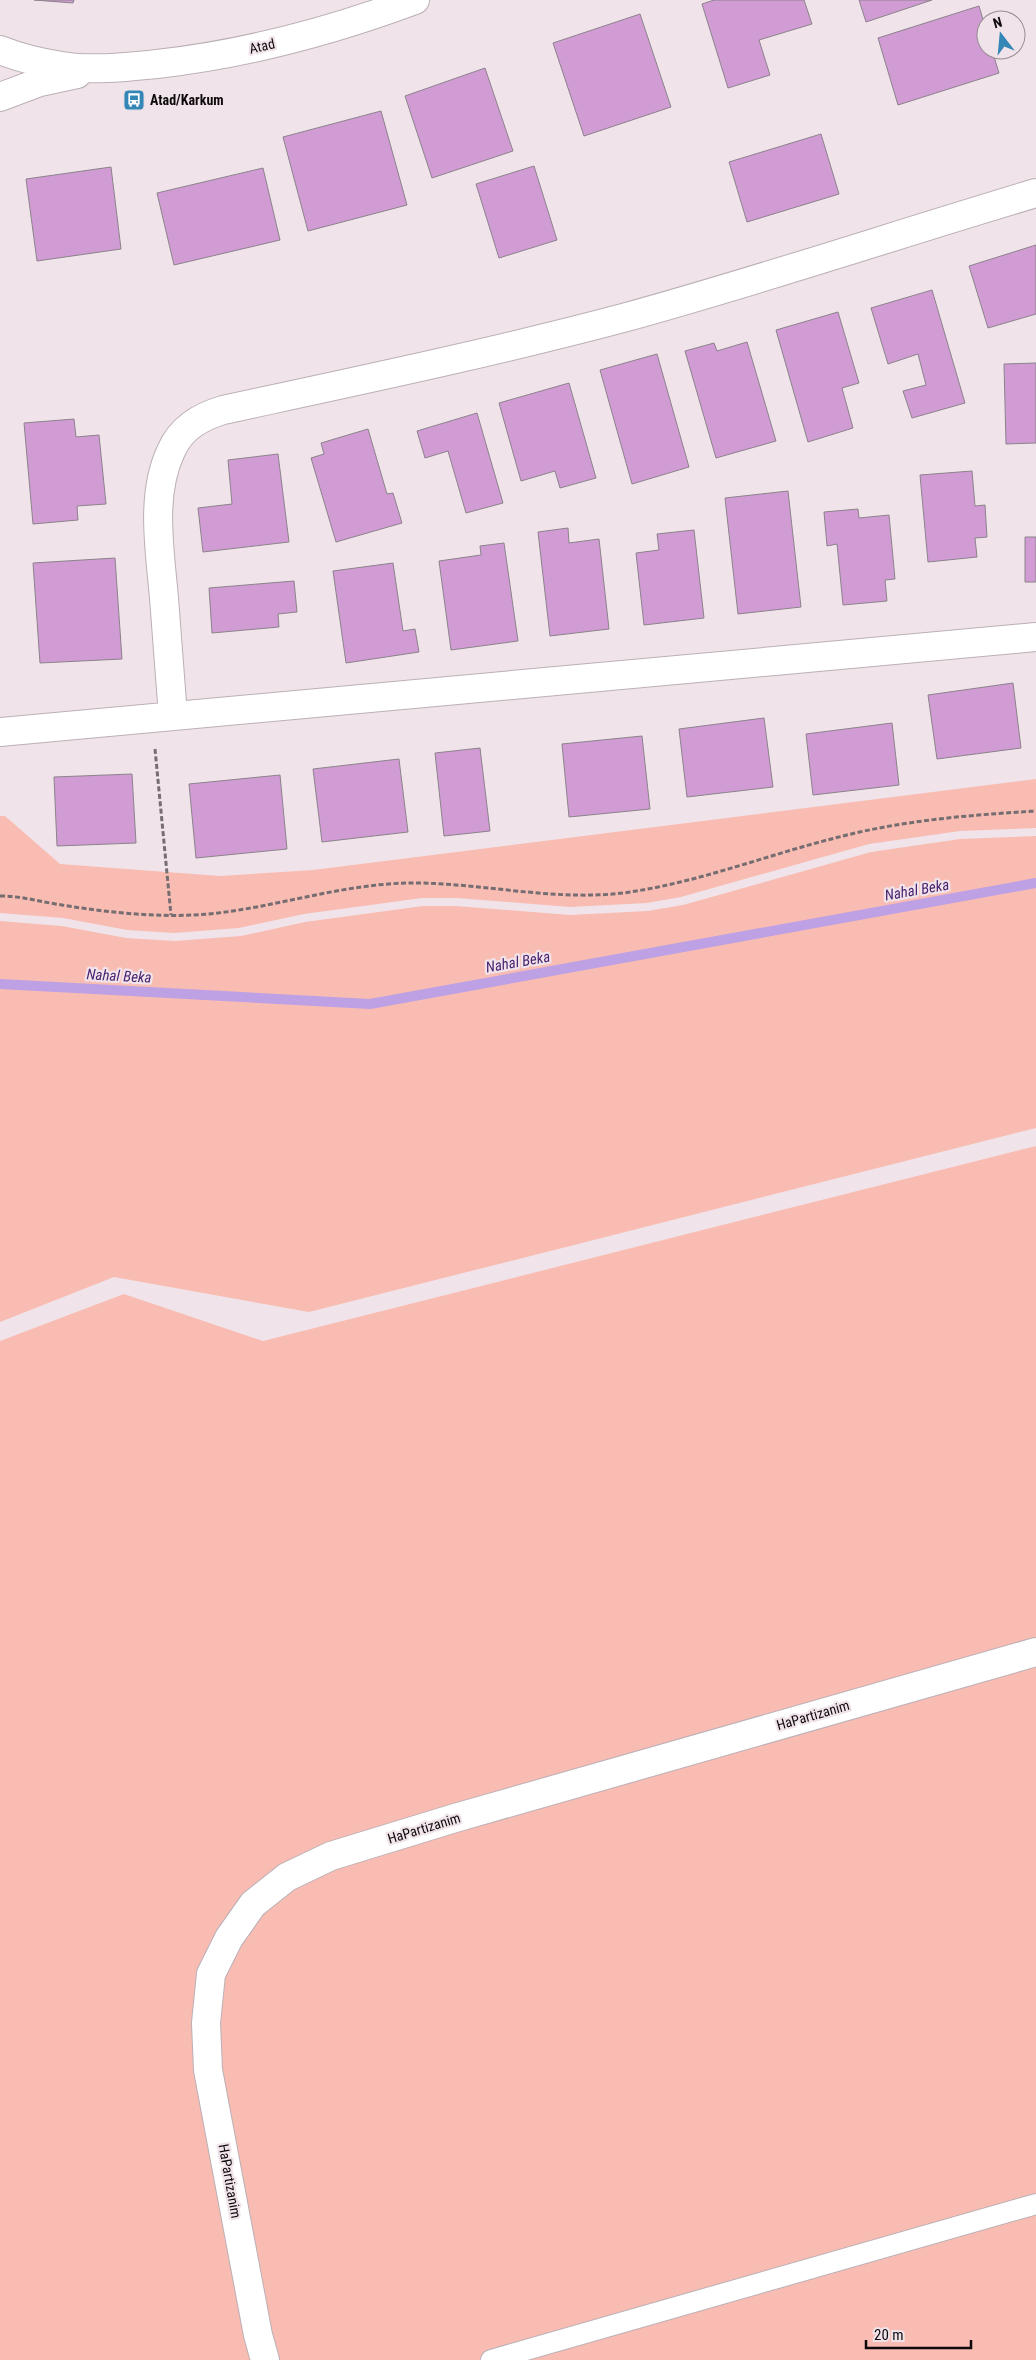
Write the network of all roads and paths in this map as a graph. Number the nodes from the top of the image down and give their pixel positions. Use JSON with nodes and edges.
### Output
{"nodes":[{"id":1,"x":416,"y":0,"type":"edge"},
{"id":2,"x":0,"y":50,"type":"edge"},
{"id":3,"x":103,"y":68,"type":"junction"},
{"id":4,"x":0,"y":97,"type":"edge"},
{"id":5,"x":1036,"y":194,"type":"edge"},
{"id":6,"x":1036,"y":637,"type":"edge"},
{"id":7,"x":163,"y":717,"type":"junction"},
{"id":8,"x":0,"y":732,"type":"edge"},
{"id":9,"x":1036,"y":811,"type":"edge"},
{"id":10,"x":0,"y":896,"type":"edge"},
{"id":11,"x":171,"y":915,"type":"junction"},
{"id":12,"x":1036,"y":1652,"type":"edge"},
{"id":13,"x":1036,"y":2204,"type":"edge"},
{"id":14,"x":261,"y":2352,"type":"edge"},
{"id":15,"x":491,"y":2360,"type":"edge"}],
"edges":[{"from":1,"to":3,"type":"street","name":"Atad"},
{"from":2,"to":3,"type":"street","name":"Atad"},
{"from":3,"to":4,"type":"street","name":"Atad"},
{"from":5,"to":7,"type":"street"},
{"from":6,"to":7,"type":"street"},
{"from":7,"to":8,"type":"street"},
{"from":7,"to":11,"type":"path"},
{"from":9,"to":11,"type":"path"},
{"from":10,"to":11,"type":"path"},
{"from":12,"to":14,"type":"street","name":"HaPartizanim"},
{"from":13,"to":15,"type":"lane"}]}
